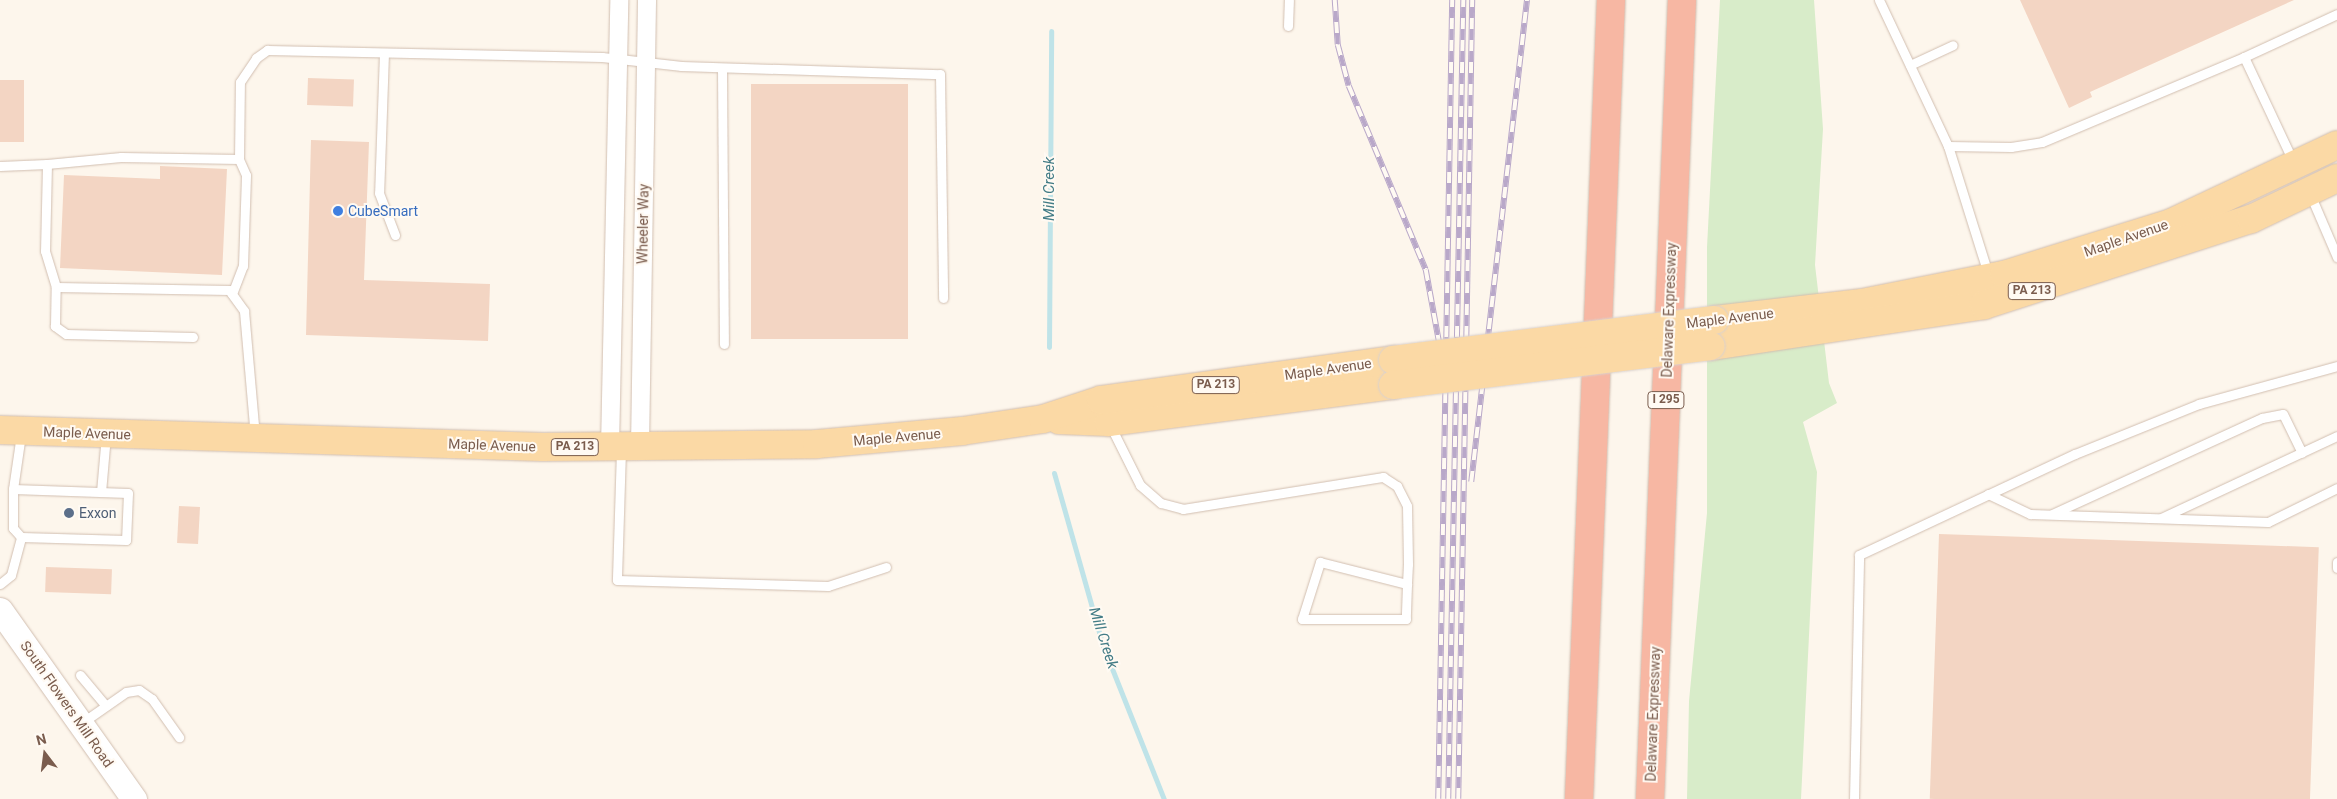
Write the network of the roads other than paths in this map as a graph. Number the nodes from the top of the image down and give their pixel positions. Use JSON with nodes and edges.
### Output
{"nodes":[{"id":1,"x":619,"y":0,"type":"edge"},
{"id":2,"x":647,"y":0,"type":"edge"},
{"id":3,"x":1289,"y":0,"type":"edge"},
{"id":4,"x":1611,"y":0,"type":"edge"},
{"id":5,"x":1682,"y":0,"type":"edge"},
{"id":6,"x":1879,"y":0,"type":"edge"},
{"id":7,"x":2337,"y":14,"type":"edge"},
{"id":8,"x":1288,"y":26,"type":"dead end"},
{"id":9,"x":1953,"y":45,"type":"dead end"},
{"id":10,"x":384,"y":53,"type":"junction"},
{"id":11,"x":2244,"y":57,"type":"junction"},
{"id":12,"x":618,"y":61,"type":"junction"},
{"id":13,"x":646,"y":64,"type":"junction"},
{"id":14,"x":1910,"y":65,"type":"junction"},
{"id":15,"x":722,"y":68,"type":"junction"},
{"id":16,"x":1948,"y":146,"type":"junction"},
{"id":17,"x":2337,"y":146,"type":"edge"},
{"id":18,"x":239,"y":159,"type":"junction"},
{"id":19,"x":47,"y":164,"type":"junction"},
{"id":20,"x":0,"y":166,"type":"edge"},
{"id":21,"x":2296,"y":166,"type":"junction"},
{"id":22,"x":2337,"y":178,"type":"edge"},
{"id":23,"x":2309,"y":192,"type":"junction"},
{"id":24,"x":395,"y":235,"type":"dead end"},
{"id":25,"x":2337,"y":257,"type":"edge"},
{"id":26,"x":1990,"y":278,"type":"junction"},
{"id":27,"x":56,"y":287,"type":"junction"},
{"id":28,"x":232,"y":294,"type":"junction"},
{"id":29,"x":942,"y":298,"type":"dead end"},
{"id":30,"x":1713,"y":333,"type":"junction"},
{"id":31,"x":193,"y":337,"type":"dead end"},
{"id":32,"x":724,"y":344,"type":"dead end"},
{"id":33,"x":2337,"y":366,"type":"edge"},
{"id":34,"x":1392,"y":373,"type":"junction"},
{"id":35,"x":1043,"y":419,"type":"junction"},
{"id":36,"x":1109,"y":422,"type":"junction"},
{"id":37,"x":11,"y":430,"type":"edge"},
{"id":38,"x":106,"y":434,"type":"junction"},
{"id":39,"x":2337,"y":436,"type":"edge"},
{"id":40,"x":255,"y":439,"type":"junction"},
{"id":41,"x":624,"y":447,"type":"junction"},
{"id":42,"x":2302,"y":453,"type":"junction"},
{"id":43,"x":2337,"y":488,"type":"edge"},
{"id":44,"x":13,"y":489,"type":"junction"},
{"id":45,"x":101,"y":492,"type":"junction"},
{"id":46,"x":1988,"y":494,"type":"junction"},
{"id":47,"x":2050,"y":515,"type":"junction"},
{"id":48,"x":2158,"y":519,"type":"junction"},
{"id":49,"x":21,"y":537,"type":"junction"},
{"id":50,"x":2337,"y":562,"type":"edge"},
{"id":51,"x":886,"y":567,"type":"dead end"},
{"id":52,"x":2337,"y":568,"type":"edge"},
{"id":53,"x":0,"y":584,"type":"edge"},
{"id":54,"x":1407,"y":584,"type":"junction"},
{"id":55,"x":0,"y":610,"type":"edge"},
{"id":56,"x":80,"y":676,"type":"dead end"},
{"id":57,"x":106,"y":706,"type":"junction"},
{"id":58,"x":80,"y":724,"type":"junction"},
{"id":59,"x":180,"y":737,"type":"dead end"},
{"id":60,"x":134,"y":799,"type":"edge"},
{"id":61,"x":1580,"y":799,"type":"edge"},
{"id":62,"x":1650,"y":799,"type":"edge"},
{"id":63,"x":1854,"y":799,"type":"edge"}],
"edges":[{"from":1,"to":12,"type":"street","name":"Wheeler Way"},
{"from":2,"to":13,"type":"street","name":"Wheeler Way"},
{"from":3,"to":8,"type":"lane"},
{"from":4,"to":61,"type":"highway"},
{"from":5,"to":62,"type":"highway","name":"Delaware Expressway","number":"I 295"},
{"from":6,"to":14,"type":"lane"},
{"from":7,"to":11,"type":"lane"},
{"from":9,"to":14,"type":"lane"},
{"from":10,"to":12,"type":"lane"},
{"from":10,"to":18,"type":"lane"},
{"from":10,"to":24,"type":"lane"},
{"from":11,"to":16,"type":"lane"},
{"from":11,"to":21,"type":"lane"},
{"from":12,"to":13,"type":"lane"},
{"from":12,"to":41,"type":"street","name":"Wheeler Way"},
{"from":13,"to":15,"type":"lane"},
{"from":13,"to":41,"type":"street","name":"Wheeler Way"},
{"from":14,"to":16,"type":"lane"},
{"from":15,"to":29,"type":"lane"},
{"from":15,"to":32,"type":"lane"},
{"from":16,"to":26,"type":"lane"},
{"from":17,"to":21,"type":"main road","name":"Maple Avenue","number":"PA 213"},
{"from":18,"to":19,"type":"lane"},
{"from":18,"to":28,"type":"lane"},
{"from":19,"to":20,"type":"lane"},
{"from":19,"to":27,"type":"lane"},
{"from":21,"to":26,"type":"main road","name":"Maple Avenue","number":"PA 213"},
{"from":22,"to":23,"type":"main road","name":"Maple Avenue","number":"PA 213"},
{"from":23,"to":25,"type":"lane"},
{"from":23,"to":30,"type":"main road","name":"Maple Avenue","number":"PA 213"},
{"from":26,"to":30,"type":"main road","name":"Maple Avenue","number":"PA 213"},
{"from":27,"to":28,"type":"lane"},
{"from":27,"to":31,"type":"lane"},
{"from":28,"to":40,"type":"lane"},
{"from":30,"to":34,"type":"main road","name":"Maple Avenue","number":"PA 213","bridge":true},
{"from":33,"to":46,"type":"lane"},
{"from":34,"to":35,"type":"main road","name":"Maple Avenue","number":"PA 213"},
{"from":34,"to":36,"type":"main road","name":"Maple Avenue","number":"PA 213"},
{"from":35,"to":36,"type":"main road","name":"Maple Avenue","number":"PA 213"},
{"from":35,"to":41,"type":"main road","name":"Maple Avenue","number":"PA 213"},
{"from":36,"to":54,"type":"lane"},
{"from":37,"to":38,"type":"main road","name":"Maple Avenue","number":"PA 213"},
{"from":37,"to":44,"type":"lane"},
{"from":38,"to":40,"type":"main road","name":"Maple Avenue","number":"PA 213"},
{"from":38,"to":45,"type":"lane"},
{"from":39,"to":42,"type":"lane"},
{"from":40,"to":41,"type":"main road","name":"Maple Avenue","number":"PA 213"},
{"from":41,"to":51,"type":"lane"},
{"from":42,"to":47,"type":"lane"},
{"from":42,"to":48,"type":"lane"},
{"from":43,"to":48,"type":"lane"},
{"from":44,"to":45,"type":"lane"},
{"from":44,"to":49,"type":"lane"},
{"from":45,"to":49,"type":"lane"},
{"from":46,"to":47,"type":"lane"},
{"from":46,"to":63,"type":"lane"},
{"from":47,"to":48,"type":"lane"},
{"from":49,"to":53,"type":"lane"},
{"from":50,"to":52,"type":"lane"},
{"from":54,"to":54,"type":"lane"},
{"from":55,"to":58,"type":"main road","name":"South Flowers Mill Road"},
{"from":56,"to":57,"type":"lane"},
{"from":57,"to":58,"type":"lane"},
{"from":57,"to":59,"type":"lane"},
{"from":58,"to":60,"type":"main road","name":"South Flowers Mill Road"}]}
